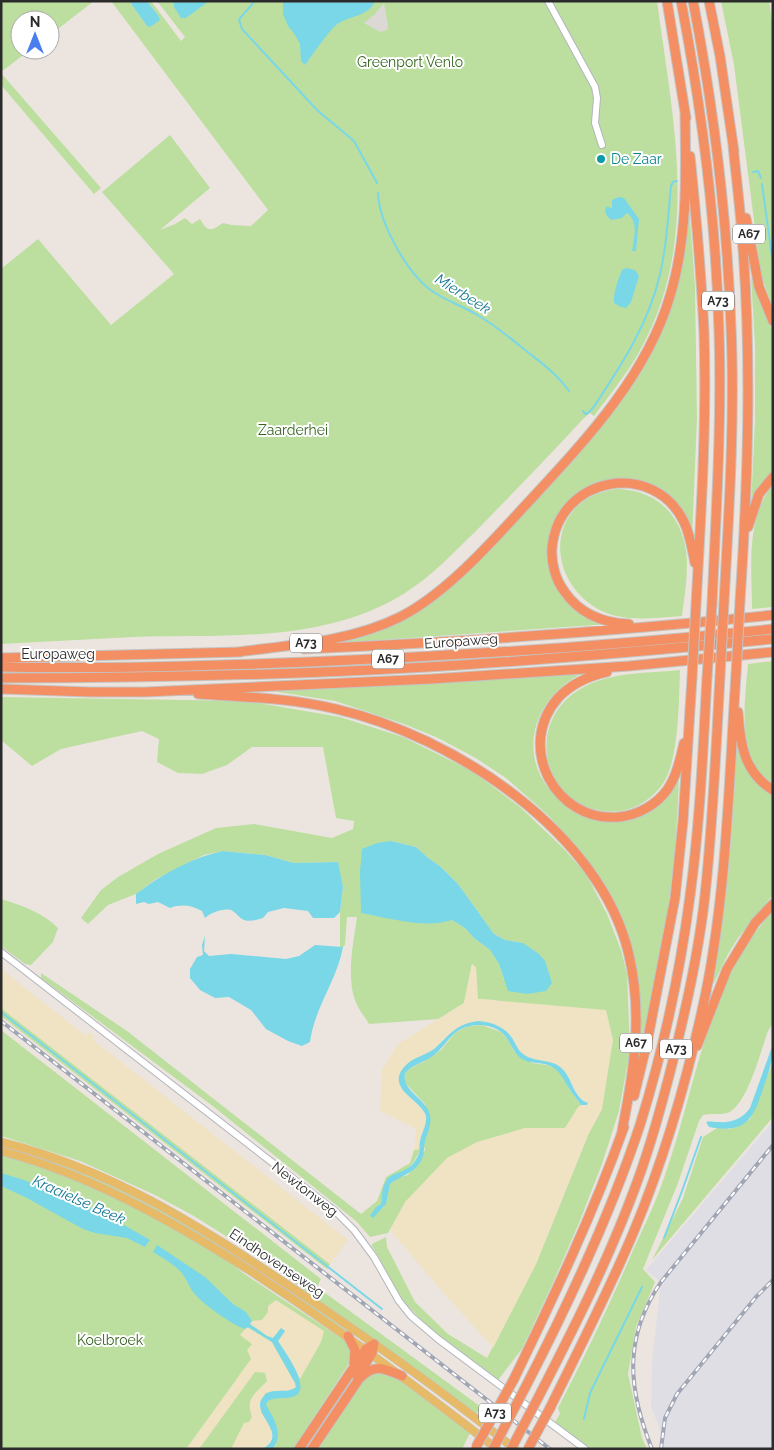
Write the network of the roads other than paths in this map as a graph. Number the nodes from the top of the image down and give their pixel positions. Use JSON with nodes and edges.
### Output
{"nodes":[{"id":1,"x":548,"y":1,"type":"edge"},
{"id":2,"x":666,"y":1,"type":"edge"},
{"id":3,"x":681,"y":1,"type":"edge"},
{"id":4,"x":693,"y":1,"type":"edge"},
{"id":5,"x":709,"y":1,"type":"edge"},
{"id":6,"x":685,"y":114,"type":"junction"},
{"id":7,"x":602,"y":145,"type":"dead end"},
{"id":8,"x":733,"y":145,"type":"junction"},
{"id":9,"x":773,"y":321,"type":"edge"},
{"id":10,"x":773,"y":477,"type":"edge"},
{"id":11,"x":744,"y":544,"type":"junction"},
{"id":12,"x":697,"y":575,"type":"junction"},
{"id":13,"x":773,"y":615,"type":"edge"},
{"id":14,"x":659,"y":627,"type":"junction"},
{"id":15,"x":773,"y":629,"type":"edge"},
{"id":16,"x":773,"y":639,"type":"edge"},
{"id":17,"x":236,"y":652,"type":"junction"},
{"id":18,"x":772,"y":652,"type":"edge"},
{"id":19,"x":1,"y":658,"type":"edge"},
{"id":20,"x":629,"y":666,"type":"junction"},
{"id":21,"x":1,"y":668,"type":"edge"},
{"id":22,"x":736,"y":674,"type":"junction"},
{"id":23,"x":1,"y":678,"type":"edge"},
{"id":24,"x":1,"y":689,"type":"edge"},
{"id":25,"x":145,"y":692,"type":"junction"},
{"id":26,"x":689,"y":722,"type":"junction"},
{"id":27,"x":773,"y":790,"type":"edge"},
{"id":28,"x":773,"y":904,"type":"edge"},
{"id":29,"x":1,"y":952,"type":"edge"},
{"id":30,"x":686,"y":1071,"type":"junction"},
{"id":31,"x":622,"y":1131,"type":"junction"},
{"id":32,"x":1,"y":1142,"type":"edge"},
{"id":33,"x":1,"y":1152,"type":"edge"},
{"id":34,"x":348,"y":1336,"type":"junction"},
{"id":35,"x":371,"y":1349,"type":"junction"},
{"id":36,"x":354,"y":1367,"type":"junction"},
{"id":37,"x":402,"y":1376,"type":"junction"},
{"id":38,"x":353,"y":1387,"type":"junction"},
{"id":39,"x":476,"y":1448,"type":"edge"},
{"id":40,"x":300,"y":1449,"type":"edge"},
{"id":41,"x":312,"y":1449,"type":"edge"},
{"id":42,"x":492,"y":1449,"type":"edge"},
{"id":43,"x":497,"y":1449,"type":"edge"},
{"id":44,"x":513,"y":1449,"type":"edge"},
{"id":45,"x":528,"y":1449,"type":"edge"},
{"id":46,"x":585,"y":1449,"type":"edge"}],
"edges":[{"from":1,"to":7,"type":"street"},
{"from":2,"to":6,"type":"highway","number":"A73"},
{"from":3,"to":42,"type":"highway","number":"A73","bridge":true},
{"from":4,"to":44,"type":"highway","number":"A73","bridge":true},
{"from":5,"to":8,"type":"highway","number":"A73"},
{"from":6,"to":12,"type":"highway","number":"A73"},
{"from":6,"to":17,"type":"highway","number":"A73"},
{"from":8,"to":9,"type":"highway","number":"A67"},
{"from":8,"to":11,"type":"highway","number":"A73"},
{"from":10,"to":11,"type":"highway","number":"A73"},
{"from":11,"to":22,"type":"highway","number":"A73","bridge":true},
{"from":12,"to":14,"type":"highway","number":"A67"},
{"from":12,"to":26,"type":"highway","number":"A73","bridge":true},
{"from":13,"to":14,"type":"highway","number":"A67"},
{"from":14,"to":17,"type":"highway","number":"A67"},
{"from":15,"to":21,"type":"highway","name":"Europaweg","number":"A67"},
{"from":16,"to":23,"type":"highway","name":"Europaweg","number":"A67"},
{"from":17,"to":19,"type":"highway","number":"A67"},
{"from":18,"to":20,"type":"highway","number":"A67"},
{"from":20,"to":25,"type":"highway","number":"A67"},
{"from":20,"to":26,"type":"highway","number":"A73"},
{"from":22,"to":27,"type":"highway"},
{"from":22,"to":30,"type":"highway","number":"A73"},
{"from":24,"to":25,"type":"highway","number":"A67"},
{"from":25,"to":31,"type":"highway","number":"A67"},
{"from":26,"to":31,"type":"highway","number":"A73"},
{"from":28,"to":30,"type":"highway","number":"A73"},
{"from":29,"to":46,"type":"street","name":"Newtonweg"},
{"from":30,"to":45,"type":"highway","number":"A73","bridge":true},
{"from":31,"to":39,"type":"highway","number":"A73","bridge":true},
{"from":32,"to":35,"type":"main road","name":"Eindhovenseweg"},
{"from":33,"to":34,"type":"main road","name":"Eindhovenseweg"},
{"from":34,"to":35,"type":"main road","name":"Eindhovenseweg"},
{"from":34,"to":36,"type":"highway"},
{"from":35,"to":36,"type":"highway"},
{"from":35,"to":37,"type":"main road","name":"Eindhovenseweg"},
{"from":35,"to":38,"type":"highway"},
{"from":35,"to":44,"type":"main road","name":"Eindhovenseweg"},
{"from":36,"to":40,"type":"highway"},
{"from":37,"to":38,"type":"highway"},
{"from":37,"to":43,"type":"main road","name":"Eindhovenseweg"},
{"from":38,"to":41,"type":"highway"}]}
